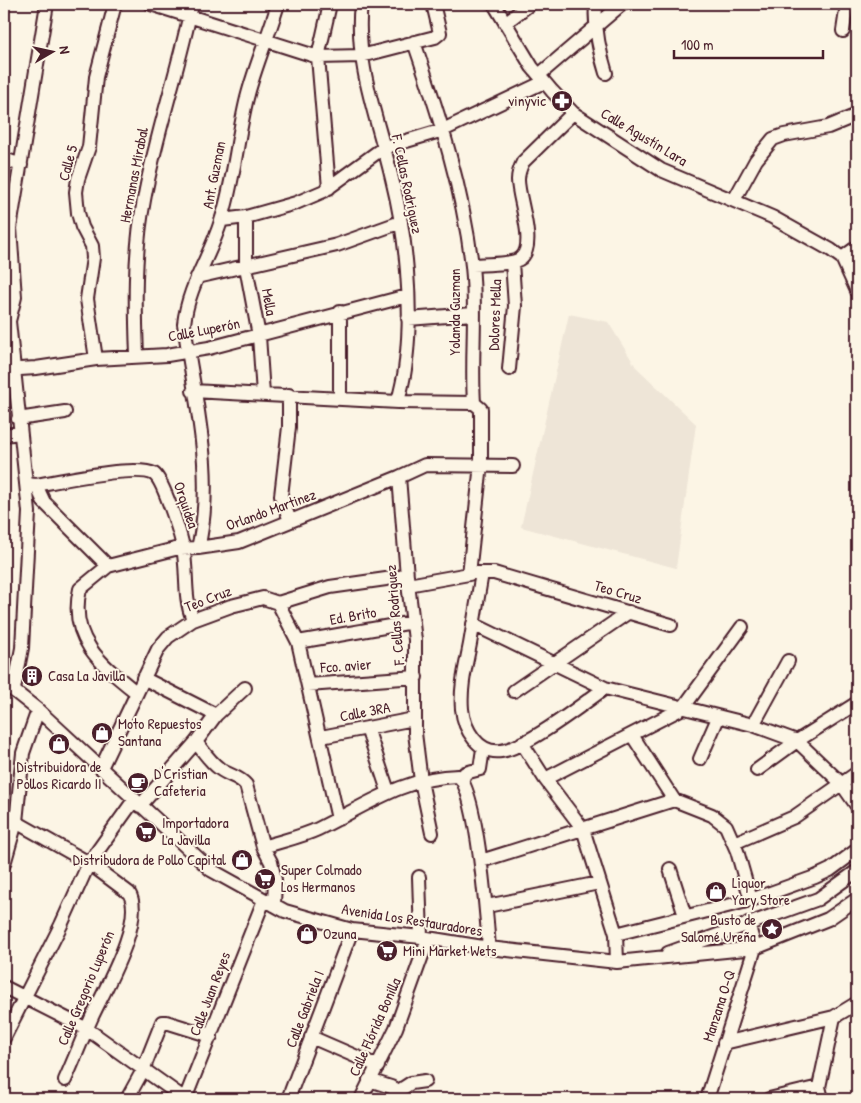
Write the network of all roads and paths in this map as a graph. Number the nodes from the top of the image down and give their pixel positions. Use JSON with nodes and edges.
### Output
{"nodes":[{"id":1,"x":47,"y":4,"type":"edge"},
{"id":2,"x":115,"y":4,"type":"edge"},
{"id":3,"x":151,"y":4,"type":"edge"},
{"id":4,"x":192,"y":4,"type":"edge"},
{"id":5,"x":278,"y":4,"type":"edge"},
{"id":6,"x":330,"y":4,"type":"edge"},
{"id":7,"x":361,"y":4,"type":"edge"},
{"id":8,"x":433,"y":4,"type":"edge"},
{"id":9,"x":494,"y":4,"type":"edge"},
{"id":10,"x":530,"y":4,"type":"edge"},
{"id":11,"x":596,"y":4,"type":"edge"},
{"id":12,"x":622,"y":4,"type":"edge"},
{"id":13,"x":846,"y":4,"type":"edge"},
{"id":14,"x":190,"y":17,"type":"junction"},
{"id":15,"x":506,"y":24,"type":"junction"},
{"id":16,"x":596,"y":26,"type":"junction"},
{"id":17,"x":843,"y":32,"type":"dead end"},
{"id":18,"x":266,"y":42,"type":"junction"},
{"id":19,"x":414,"y":42,"type":"junction"},
{"id":20,"x":361,"y":56,"type":"junction"},
{"id":21,"x":318,"y":57,"type":"junction"},
{"id":22,"x":606,"y":73,"type":"dead end"},
{"id":23,"x":541,"y":79,"type":"junction"},
{"id":24,"x":574,"y":113,"type":"junction"},
{"id":25,"x":857,"y":115,"type":"edge"},
{"id":26,"x":442,"y":130,"type":"junction"},
{"id":27,"x":383,"y":148,"type":"junction"},
{"id":28,"x":4,"y":160,"type":"edge"},
{"id":29,"x":21,"y":165,"type":"junction"},
{"id":30,"x":328,"y":188,"type":"junction"},
{"id":31,"x":734,"y":200,"type":"junction"},
{"id":32,"x":246,"y":217,"type":"junction"},
{"id":33,"x":222,"y":220,"type":"junction"},
{"id":34,"x":401,"y":222,"type":"junction"},
{"id":35,"x":7,"y":228,"type":"edge"},
{"id":36,"x":857,"y":247,"type":"edge"},
{"id":37,"x":842,"y":258,"type":"junction"},
{"id":38,"x":512,"y":262,"type":"junction"},
{"id":39,"x":472,"y":265,"type":"junction"},
{"id":40,"x":246,"y":267,"type":"junction"},
{"id":41,"x":196,"y":277,"type":"junction"},
{"id":42,"x":857,"y":291,"type":"edge"},
{"id":43,"x":407,"y":296,"type":"junction"},
{"id":44,"x":340,"y":312,"type":"junction"},
{"id":45,"x":473,"y":314,"type":"junction"},
{"id":46,"x":408,"y":319,"type":"junction"},
{"id":47,"x":6,"y":327,"type":"edge"},
{"id":48,"x":259,"y":336,"type":"junction"},
{"id":49,"x":188,"y":351,"type":"junction"},
{"id":50,"x":137,"y":356,"type":"junction"},
{"id":51,"x":96,"y":359,"type":"junction"},
{"id":52,"x":509,"y":369,"type":"dead end"},
{"id":53,"x":8,"y":371,"type":"edge"},
{"id":54,"x":194,"y":391,"type":"junction"},
{"id":55,"x":263,"y":394,"type":"junction"},
{"id":56,"x":288,"y":395,"type":"junction"},
{"id":57,"x":340,"y":399,"type":"junction"},
{"id":58,"x":398,"y":402,"type":"junction"},
{"id":59,"x":474,"y":403,"type":"junction"},
{"id":60,"x":65,"y":412,"type":"dead end"},
{"id":61,"x":18,"y":420,"type":"junction"},
{"id":62,"x":20,"y":434,"type":"junction"},
{"id":63,"x":4,"y":435,"type":"edge"},
{"id":64,"x":481,"y":464,"type":"junction"},
{"id":65,"x":513,"y":466,"type":"dead end"},
{"id":66,"x":399,"y":477,"type":"junction"},
{"id":67,"x":31,"y":484,"type":"junction"},
{"id":68,"x":290,"y":521,"type":"junction"},
{"id":69,"x":183,"y":548,"type":"junction"},
{"id":70,"x":198,"y":548,"type":"junction"},
{"id":71,"x":108,"y":566,"type":"junction"},
{"id":72,"x":469,"y":574,"type":"junction"},
{"id":73,"x":407,"y":580,"type":"junction"},
{"id":74,"x":278,"y":602,"type":"junction"},
{"id":75,"x":629,"y":612,"type":"junction"},
{"id":76,"x":193,"y":620,"type":"junction"},
{"id":77,"x":413,"y":622,"type":"junction"},
{"id":78,"x":473,"y":624,"type":"junction"},
{"id":79,"x":671,"y":625,"type":"dead end"},
{"id":80,"x":742,"y":627,"type":"dead end"},
{"id":81,"x":298,"y":642,"type":"junction"},
{"id":82,"x":788,"y":661,"type":"dead end"},
{"id":83,"x":554,"y":663,"type":"junction"},
{"id":84,"x":416,"y":677,"type":"junction"},
{"id":85,"x":143,"y":678,"type":"junction"},
{"id":86,"x":308,"y":684,"type":"junction"},
{"id":87,"x":9,"y":686,"type":"edge"},
{"id":88,"x":245,"y":688,"type":"dead end"},
{"id":89,"x":605,"y":688,"type":"junction"},
{"id":90,"x":514,"y":691,"type":"dead end"},
{"id":91,"x":137,"y":693,"type":"junction"},
{"id":92,"x":857,"y":703,"type":"edge"},
{"id":93,"x":683,"y":708,"type":"junction"},
{"id":94,"x":38,"y":710,"type":"junction"},
{"id":95,"x":216,"y":715,"type":"junction"},
{"id":96,"x":718,"y":718,"type":"junction"},
{"id":97,"x":414,"y":719,"type":"junction"},
{"id":98,"x":753,"y":725,"type":"junction"},
{"id":99,"x":368,"y":728,"type":"junction"},
{"id":100,"x":632,"y":734,"type":"junction"},
{"id":101,"x":321,"y":737,"type":"junction"},
{"id":102,"x":196,"y":742,"type":"junction"},
{"id":103,"x":797,"y":742,"type":"junction"},
{"id":104,"x":522,"y":743,"type":"junction"},
{"id":105,"x":482,"y":749,"type":"junction"},
{"id":106,"x":700,"y":759,"type":"dead end"},
{"id":107,"x":102,"y":768,"type":"junction"},
{"id":108,"x":757,"y":770,"type":"dead end"},
{"id":109,"x":857,"y":773,"type":"edge"},
{"id":110,"x":463,"y":779,"type":"junction"},
{"id":111,"x":545,"y":779,"type":"junction"},
{"id":112,"x":421,"y":781,"type":"junction"},
{"id":113,"x":841,"y":783,"type":"junction"},
{"id":114,"x":388,"y":791,"type":"junction"},
{"id":115,"x":674,"y":800,"type":"junction"},
{"id":116,"x":137,"y":803,"type":"junction"},
{"id":117,"x":857,"y":806,"type":"edge"},
{"id":118,"x":338,"y":819,"type":"junction"},
{"id":119,"x":16,"y":822,"type":"junction"},
{"id":120,"x":582,"y":829,"type":"junction"},
{"id":121,"x":432,"y":833,"type":"dead end"},
{"id":122,"x":734,"y":843,"type":"junction"},
{"id":123,"x":263,"y":847,"type":"junction"},
{"id":124,"x":857,"y":850,"type":"edge"},
{"id":125,"x":481,"y":861,"type":"junction"},
{"id":126,"x":89,"y":863,"type":"junction"},
{"id":127,"x":4,"y":864,"type":"edge"},
{"id":128,"x":670,"y":869,"type":"dead end"},
{"id":129,"x":857,"y":871,"type":"edge"},
{"id":130,"x":419,"y":877,"type":"dead end"},
{"id":131,"x":599,"y":883,"type":"junction"},
{"id":132,"x":751,"y":900,"type":"junction"},
{"id":133,"x":857,"y":900,"type":"edge"},
{"id":134,"x":269,"y":903,"type":"junction"},
{"id":135,"x":486,"y":906,"type":"junction"},
{"id":136,"x":685,"y":916,"type":"junction"},
{"id":137,"x":748,"y":923,"type":"junction"},
{"id":138,"x":352,"y":930,"type":"junction"},
{"id":139,"x":616,"y":934,"type":"junction"},
{"id":140,"x":425,"y":938,"type":"junction"},
{"id":141,"x":489,"y":948,"type":"junction"},
{"id":142,"x":755,"y":948,"type":"junction"},
{"id":143,"x":655,"y":958,"type":"junction"},
{"id":144,"x":617,"y":962,"type":"junction"},
{"id":145,"x":4,"y":987,"type":"edge"},
{"id":146,"x":24,"y":996,"type":"junction"},
{"id":147,"x":857,"y":1003,"type":"edge"},
{"id":148,"x":834,"y":1016,"type":"junction"},
{"id":149,"x":86,"y":1029,"type":"junction"},
{"id":150,"x":210,"y":1036,"type":"junction"},
{"id":151,"x":311,"y":1037,"type":"junction"},
{"id":152,"x":4,"y":1038,"type":"edge"},
{"id":153,"x":724,"y":1043,"type":"junction"},
{"id":154,"x":378,"y":1066,"type":"junction"},
{"id":155,"x":143,"y":1070,"type":"junction"},
{"id":156,"x":65,"y":1080,"type":"dead end"},
{"id":157,"x":369,"y":1080,"type":"junction"},
{"id":158,"x":425,"y":1081,"type":"dead end"},
{"id":159,"x":821,"y":1093,"type":"edge"},
{"id":160,"x":397,"y":1095,"type":"edge"},
{"id":161,"x":127,"y":1099,"type":"edge"},
{"id":162,"x":185,"y":1099,"type":"edge"},
{"id":163,"x":288,"y":1099,"type":"edge"},
{"id":164,"x":361,"y":1099,"type":"edge"},
{"id":165,"x":707,"y":1099,"type":"edge"},
{"id":166,"x":769,"y":1099,"type":"edge"}],
"edges":[{"from":1,"to":29,"type":"street"},
{"from":2,"to":51,"type":"street","name":"Calle 5"},
{"from":3,"to":14,"type":"street"},
{"from":4,"to":14,"type":"street","name":"Hermanas Mirabal"},
{"from":5,"to":18,"type":"street","name":"Ant. Guzman"},
{"from":6,"to":21,"type":"street"},
{"from":7,"to":20,"type":"street","name":"F. Cellas Rodriguez"},
{"from":8,"to":19,"type":"street"},
{"from":9,"to":15,"type":"street","name":"Calle Agustín Lara"},
{"from":10,"to":15,"type":"street"},
{"from":11,"to":16,"type":"street"},
{"from":12,"to":16,"type":"street"},
{"from":13,"to":17,"type":"street"},
{"from":14,"to":18,"type":"street"},
{"from":14,"to":50,"type":"street","name":"Hermanas Mirabal"},
{"from":15,"to":23,"type":"street","name":"Calle Agustín Lara"},
{"from":16,"to":22,"type":"street"},
{"from":16,"to":23,"type":"street"},
{"from":18,"to":21,"type":"street"},
{"from":18,"to":33,"type":"street","name":"Ant. Guzman"},
{"from":19,"to":20,"type":"street"},
{"from":19,"to":26,"type":"street","name":"Yolanda Guzman"},
{"from":20,"to":21,"type":"street"},
{"from":20,"to":27,"type":"street","name":"F. Cellas Rodriguez"},
{"from":21,"to":30,"type":"street"},
{"from":23,"to":24,"type":"street","name":"Calle Agustín Lara"},
{"from":23,"to":26,"type":"street"},
{"from":24,"to":31,"type":"street","name":"Calle Agustín Lara"},
{"from":24,"to":38,"type":"street","name":"Dolores Mella"},
{"from":25,"to":31,"type":"street"},
{"from":26,"to":27,"type":"street"},
{"from":26,"to":39,"type":"street","name":"Yolanda Guzman"},
{"from":27,"to":30,"type":"street"},
{"from":27,"to":34,"type":"street","name":"F. Cellas Rodriguez"},
{"from":28,"to":29,"type":"street"},
{"from":29,"to":35,"type":"street"},
{"from":30,"to":32,"type":"street"},
{"from":31,"to":37,"type":"street","name":"Calle Agustín Lara"},
{"from":32,"to":33,"type":"street"},
{"from":32,"to":40,"type":"street","name":"Mella"},
{"from":33,"to":41,"type":"street","name":"Ant. Guzman"},
{"from":34,"to":40,"type":"street"},
{"from":34,"to":43,"type":"street","name":"F. Cellas Rodriguez"},
{"from":35,"to":47,"type":"street"},
{"from":36,"to":37,"type":"street"},
{"from":37,"to":42,"type":"street"},
{"from":38,"to":39,"type":"street"},
{"from":38,"to":52,"type":"street","name":"Dolores Mella"},
{"from":39,"to":45,"type":"street","name":"Yolanda Guzman"},
{"from":40,"to":41,"type":"street"},
{"from":40,"to":48,"type":"street","name":"Mella"},
{"from":41,"to":49,"type":"street","name":"Ant. Guzman"},
{"from":43,"to":44,"type":"street","name":"Calle Luperón"},
{"from":43,"to":46,"type":"street","name":"F. Cellas Rodriguez"},
{"from":44,"to":48,"type":"street","name":"Calle Luperón"},
{"from":44,"to":57,"type":"street"},
{"from":45,"to":46,"type":"street"},
{"from":45,"to":59,"type":"street","name":"Yolanda Guzman"},
{"from":46,"to":58,"type":"street","name":"F. Cellas Rodriguez"},
{"from":47,"to":53,"type":"street"},
{"from":48,"to":49,"type":"street","name":"Calle Luperón"},
{"from":48,"to":55,"type":"street","name":"Mella"},
{"from":49,"to":50,"type":"street","name":"Calle Luperón"},
{"from":49,"to":54,"type":"street","name":"Ant. Guzman"},
{"from":50,"to":51,"type":"street","name":"Calle Luperón"},
{"from":51,"to":53,"type":"street","name":"Calle Luperón"},
{"from":53,"to":61,"type":"street"},
{"from":54,"to":55,"type":"street"},
{"from":54,"to":70,"type":"street","name":"Ant. Guzman"},
{"from":55,"to":56,"type":"street"},
{"from":56,"to":57,"type":"street"},
{"from":56,"to":68,"type":"street"},
{"from":57,"to":58,"type":"street"},
{"from":58,"to":59,"type":"street"},
{"from":59,"to":64,"type":"street","name":"Yolanda Guzman"},
{"from":60,"to":61,"type":"street"},
{"from":61,"to":62,"type":"street"},
{"from":62,"to":63,"type":"street"},
{"from":62,"to":67,"type":"street"},
{"from":64,"to":65,"type":"street","name":"Orlando Martinez"},
{"from":64,"to":66,"type":"street","name":"Orlando Martinez"},
{"from":64,"to":72,"type":"street","name":"Yolanda Guzman"},
{"from":66,"to":68,"type":"street","name":"Orlando Martinez"},
{"from":66,"to":73,"type":"street","name":"F. Cellas Rodriguez"},
{"from":67,"to":69,"type":"street","name":"Orquidea"},
{"from":67,"to":71,"type":"street"},
{"from":67,"to":87,"type":"street"},
{"from":68,"to":70,"type":"street","name":"Orlando Martinez"},
{"from":69,"to":70,"type":"street","name":"Orlando Martinez"},
{"from":69,"to":71,"type":"street","name":"Orlando Martinez"},
{"from":69,"to":76,"type":"street","name":"Orquidea"},
{"from":71,"to":91,"type":"street","name":"Orlando Martinez"},
{"from":72,"to":73,"type":"street","name":"Teo Cruz"},
{"from":72,"to":75,"type":"street","name":"Teo Cruz"},
{"from":72,"to":78,"type":"street","name":"Yolanda Guzman"},
{"from":73,"to":74,"type":"street","name":"Teo Cruz"},
{"from":73,"to":77,"type":"street","name":"F. Cellas Rodriguez"},
{"from":74,"to":76,"type":"street","name":"Teo Cruz"},
{"from":74,"to":81,"type":"street"},
{"from":75,"to":79,"type":"street","name":"Teo Cruz"},
{"from":75,"to":83,"type":"street"},
{"from":76,"to":85,"type":"street","name":"Teo Cruz"},
{"from":77,"to":81,"type":"street","name":"Ed. Brito"},
{"from":77,"to":84,"type":"street","name":"F. Cellas Rodriguez"},
{"from":78,"to":83,"type":"street"},
{"from":78,"to":105,"type":"street","name":"Yolanda Guzman"},
{"from":80,"to":93,"type":"street"},
{"from":81,"to":86,"type":"street"},
{"from":82,"to":98,"type":"street"},
{"from":83,"to":89,"type":"street"},
{"from":83,"to":90,"type":"street"},
{"from":84,"to":86,"type":"street","name":"Fco. avier"},
{"from":84,"to":97,"type":"street","name":"F. Cellas Rodriguez"},
{"from":85,"to":91,"type":"street","name":"Teo Cruz"},
{"from":85,"to":95,"type":"street"},
{"from":86,"to":101,"type":"street"},
{"from":87,"to":94,"type":"street","name":"Avenida Los Restauradores"},
{"from":88,"to":95,"type":"street"},
{"from":89,"to":93,"type":"street"},
{"from":89,"to":104,"type":"street"},
{"from":91,"to":107,"type":"street","name":"Teo Cruz"},
{"from":92,"to":103,"type":"street"},
{"from":93,"to":96,"type":"street"},
{"from":93,"to":100,"type":"street"},
{"from":94,"to":107,"type":"street","name":"Avenida Los Restauradores"},
{"from":94,"to":119,"type":"street"},
{"from":95,"to":102,"type":"street"},
{"from":96,"to":98,"type":"street"},
{"from":96,"to":106,"type":"street"},
{"from":97,"to":99,"type":"street","name":"Calle 3RA"},
{"from":97,"to":112,"type":"street","name":"F. Cellas Rodriguez"},
{"from":98,"to":103,"type":"street"},
{"from":99,"to":101,"type":"street","name":"Calle 3RA"},
{"from":99,"to":114,"type":"street"},
{"from":100,"to":111,"type":"street"},
{"from":100,"to":115,"type":"street"},
{"from":101,"to":118,"type":"street"},
{"from":102,"to":116,"type":"street"},
{"from":102,"to":123,"type":"street","name":"Calle Juan Reyes"},
{"from":103,"to":108,"type":"street"},
{"from":103,"to":113,"type":"street"},
{"from":104,"to":105,"type":"street"},
{"from":104,"to":111,"type":"street"},
{"from":105,"to":110,"type":"street"},
{"from":107,"to":116,"type":"street","name":"Avenida Los Restauradores"},
{"from":109,"to":113,"type":"street"},
{"from":110,"to":112,"type":"street"},
{"from":110,"to":125,"type":"street"},
{"from":111,"to":120,"type":"street"},
{"from":112,"to":114,"type":"street"},
{"from":112,"to":121,"type":"street","name":"F. Cellas Rodriguez"},
{"from":113,"to":117,"type":"street"},
{"from":113,"to":122,"type":"street"},
{"from":114,"to":118,"type":"street"},
{"from":115,"to":120,"type":"street"},
{"from":115,"to":122,"type":"street"},
{"from":116,"to":126,"type":"street"},
{"from":116,"to":134,"type":"street","name":"Avenida Los Restauradores"},
{"from":118,"to":123,"type":"street"},
{"from":119,"to":126,"type":"street","name":"Calle Gregorio Luperón"},
{"from":119,"to":127,"type":"street"},
{"from":120,"to":125,"type":"street"},
{"from":120,"to":131,"type":"street"},
{"from":122,"to":132,"type":"street"},
{"from":123,"to":134,"type":"street","name":"Calle Juan Reyes"},
{"from":124,"to":132,"type":"street"},
{"from":125,"to":135,"type":"street"},
{"from":126,"to":146,"type":"street"},
{"from":126,"to":149,"type":"street","name":"Calle Gregorio Luperón"},
{"from":128,"to":136,"type":"street"},
{"from":129,"to":137,"type":"street"},
{"from":130,"to":140,"type":"street"},
{"from":131,"to":135,"type":"street"},
{"from":131,"to":139,"type":"street"},
{"from":132,"to":136,"type":"street"},
{"from":133,"to":142,"type":"street","name":"Avenida Los Restauradores"},
{"from":134,"to":138,"type":"street","name":"Avenida Los Restauradores"},
{"from":134,"to":150,"type":"street","name":"Calle Juan Reyes"},
{"from":135,"to":141,"type":"street"},
{"from":136,"to":139,"type":"street"},
{"from":137,"to":142,"type":"street"},
{"from":137,"to":143,"type":"street"},
{"from":138,"to":140,"type":"street","name":"Avenida Los Restauradores"},
{"from":138,"to":151,"type":"street","name":"Calle Gabriela I"},
{"from":139,"to":144,"type":"street"},
{"from":140,"to":141,"type":"street","name":"Avenida Los Restauradores"},
{"from":140,"to":154,"type":"street","name":"Calle Flórida Bonilla"},
{"from":141,"to":144,"type":"street","name":"Avenida Los Restauradores"},
{"from":142,"to":143,"type":"street","name":"Avenida Los Restauradores"},
{"from":142,"to":153,"type":"street","name":"Manzana O-Q"},
{"from":143,"to":144,"type":"street","name":"Avenida Los Restauradores"},
{"from":145,"to":146,"type":"street"},
{"from":146,"to":149,"type":"street"},
{"from":146,"to":152,"type":"street"},
{"from":147,"to":148,"type":"street"},
{"from":148,"to":153,"type":"street"},
{"from":148,"to":159,"type":"street"},
{"from":149,"to":155,"type":"street"},
{"from":149,"to":156,"type":"street","name":"Calle Gregorio Luperón"},
{"from":150,"to":155,"type":"street"},
{"from":150,"to":162,"type":"street","name":"Calle Juan Reyes"},
{"from":151,"to":154,"type":"street"},
{"from":151,"to":163,"type":"street","name":"Calle Gabriela I"},
{"from":153,"to":165,"type":"street","name":"Manzana O-Q"},
{"from":154,"to":157,"type":"street","name":"Calle Flórida Bonilla"},
{"from":155,"to":161,"type":"street"},
{"from":155,"to":162,"type":"street"},
{"from":157,"to":160,"type":"street"},
{"from":157,"to":164,"type":"street","name":"Calle Flórida Bonilla"},
{"from":158,"to":160,"type":"street"},
{"from":159,"to":166,"type":"street"}]}
